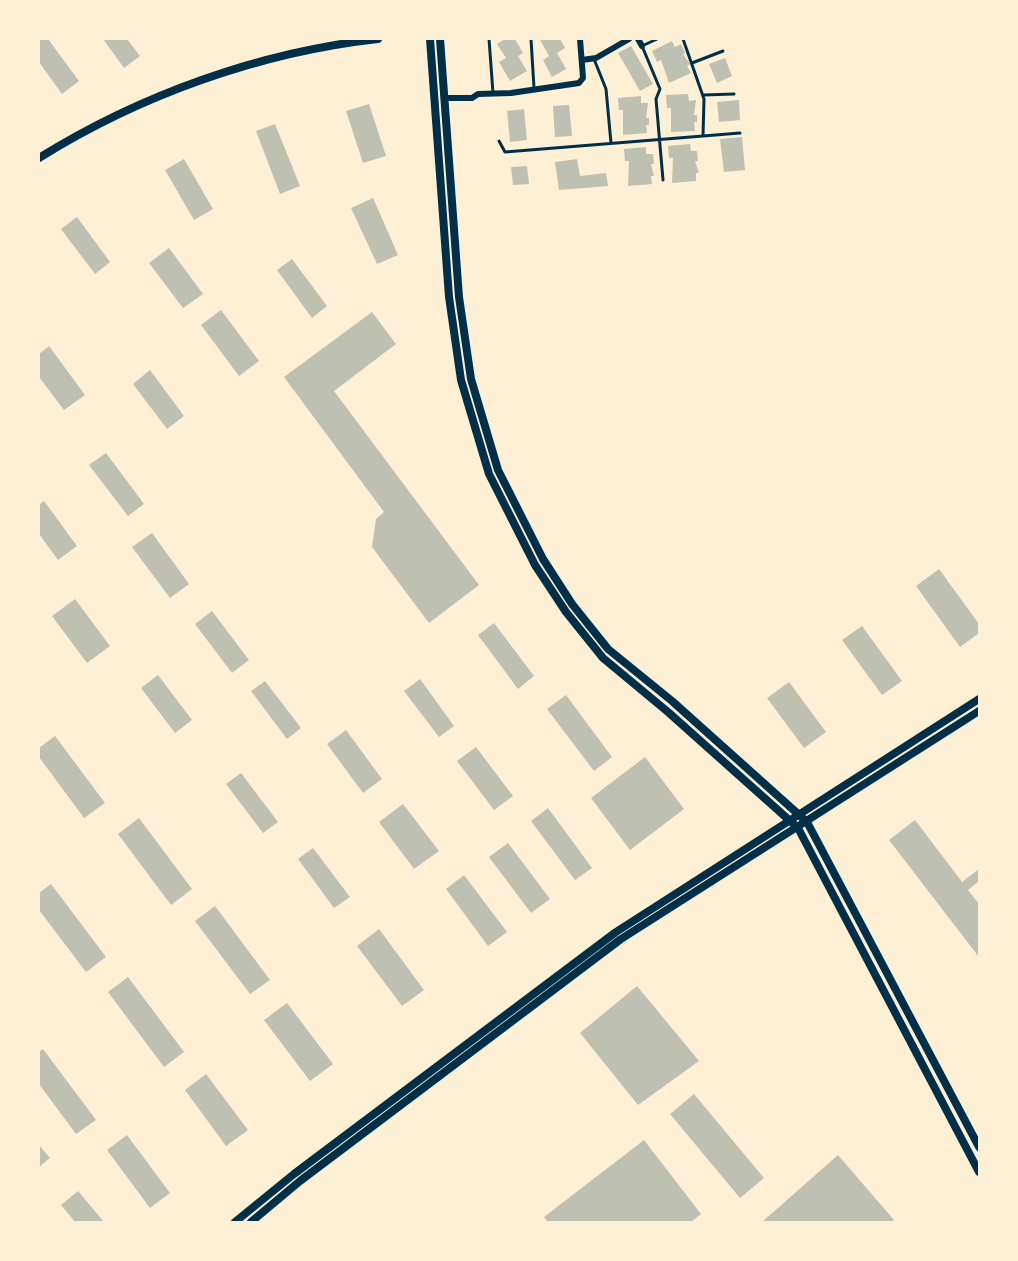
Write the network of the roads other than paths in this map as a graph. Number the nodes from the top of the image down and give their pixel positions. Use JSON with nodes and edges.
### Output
{"nodes":[{"id":1,"x":378,"y":39,"type":"edge"},
{"id":2,"x":430,"y":39,"type":"edge"},
{"id":3,"x":440,"y":39,"type":"edge"},
{"id":4,"x":489,"y":39,"type":"edge"},
{"id":5,"x":531,"y":39,"type":"edge"},
{"id":6,"x":580,"y":39,"type":"edge"},
{"id":7,"x":629,"y":39,"type":"edge"},
{"id":8,"x":638,"y":39,"type":"edge"},
{"id":9,"x":657,"y":39,"type":"edge"},
{"id":10,"x":683,"y":39,"type":"edge"},
{"id":11,"x":642,"y":46,"type":"junction"},
{"id":12,"x":723,"y":51,"type":"dead end"},
{"id":13,"x":594,"y":59,"type":"junction"},
{"id":14,"x":582,"y":60,"type":"junction"},
{"id":15,"x":692,"y":63,"type":"junction"},
{"id":16,"x":535,"y":90,"type":"junction"},
{"id":17,"x":493,"y":93,"type":"junction"},
{"id":18,"x":734,"y":93,"type":"dead end"},
{"id":19,"x":703,"y":95,"type":"junction"},
{"id":20,"x":444,"y":98,"type":"junction"},
{"id":21,"x":740,"y":133,"type":"dead end"},
{"id":22,"x":703,"y":136,"type":"junction"},
{"id":23,"x":658,"y":138,"type":"junction"},
{"id":24,"x":499,"y":141,"type":"dead end"},
{"id":25,"x":611,"y":142,"type":"junction"},
{"id":26,"x":39,"y":158,"type":"edge"},
{"id":27,"x":663,"y":180,"type":"dead end"},
{"id":28,"x":979,"y":699,"type":"edge"},
{"id":29,"x":979,"y":711,"type":"edge"},
{"id":30,"x":801,"y":814,"type":"junction"},
{"id":31,"x":791,"y":820,"type":"junction"},
{"id":32,"x":807,"y":822,"type":"junction"},
{"id":33,"x":798,"y":828,"type":"junction"},
{"id":34,"x":979,"y":1147,"type":"edge"},
{"id":35,"x":979,"y":1172,"type":"edge"},
{"id":36,"x":235,"y":1222,"type":"edge"},
{"id":37,"x":251,"y":1222,"type":"edge"}],
"edges":[{"from":1,"to":26,"type":"street"},
{"from":2,"to":31,"type":"main road"},
{"from":3,"to":20,"type":"main road"},
{"from":4,"to":17,"type":"lane"},
{"from":5,"to":16,"type":"lane"},
{"from":6,"to":14,"type":"street"},
{"from":7,"to":13,"type":"street"},
{"from":8,"to":11,"type":"street"},
{"from":9,"to":11,"type":"lane"},
{"from":10,"to":15,"type":"lane"},
{"from":11,"to":23,"type":"lane"},
{"from":12,"to":15,"type":"lane"},
{"from":13,"to":14,"type":"street"},
{"from":13,"to":25,"type":"lane"},
{"from":14,"to":16,"type":"street"},
{"from":15,"to":19,"type":"lane"},
{"from":16,"to":17,"type":"street"},
{"from":17,"to":20,"type":"street"},
{"from":18,"to":19,"type":"lane"},
{"from":19,"to":22,"type":"lane"},
{"from":20,"to":30,"type":"main road"},
{"from":21,"to":22,"type":"lane"},
{"from":22,"to":23,"type":"lane"},
{"from":23,"to":25,"type":"lane"},
{"from":23,"to":27,"type":"lane"},
{"from":24,"to":25,"type":"lane"},
{"from":28,"to":30,"type":"street"},
{"from":29,"to":32,"type":"street"},
{"from":30,"to":31,"type":"street"},
{"from":30,"to":32,"type":"main road"},
{"from":31,"to":33,"type":"main road"},
{"from":31,"to":36,"type":"street"},
{"from":32,"to":33,"type":"street"},
{"from":32,"to":34,"type":"main road"},
{"from":33,"to":35,"type":"main road"},
{"from":33,"to":37,"type":"street"}]}
